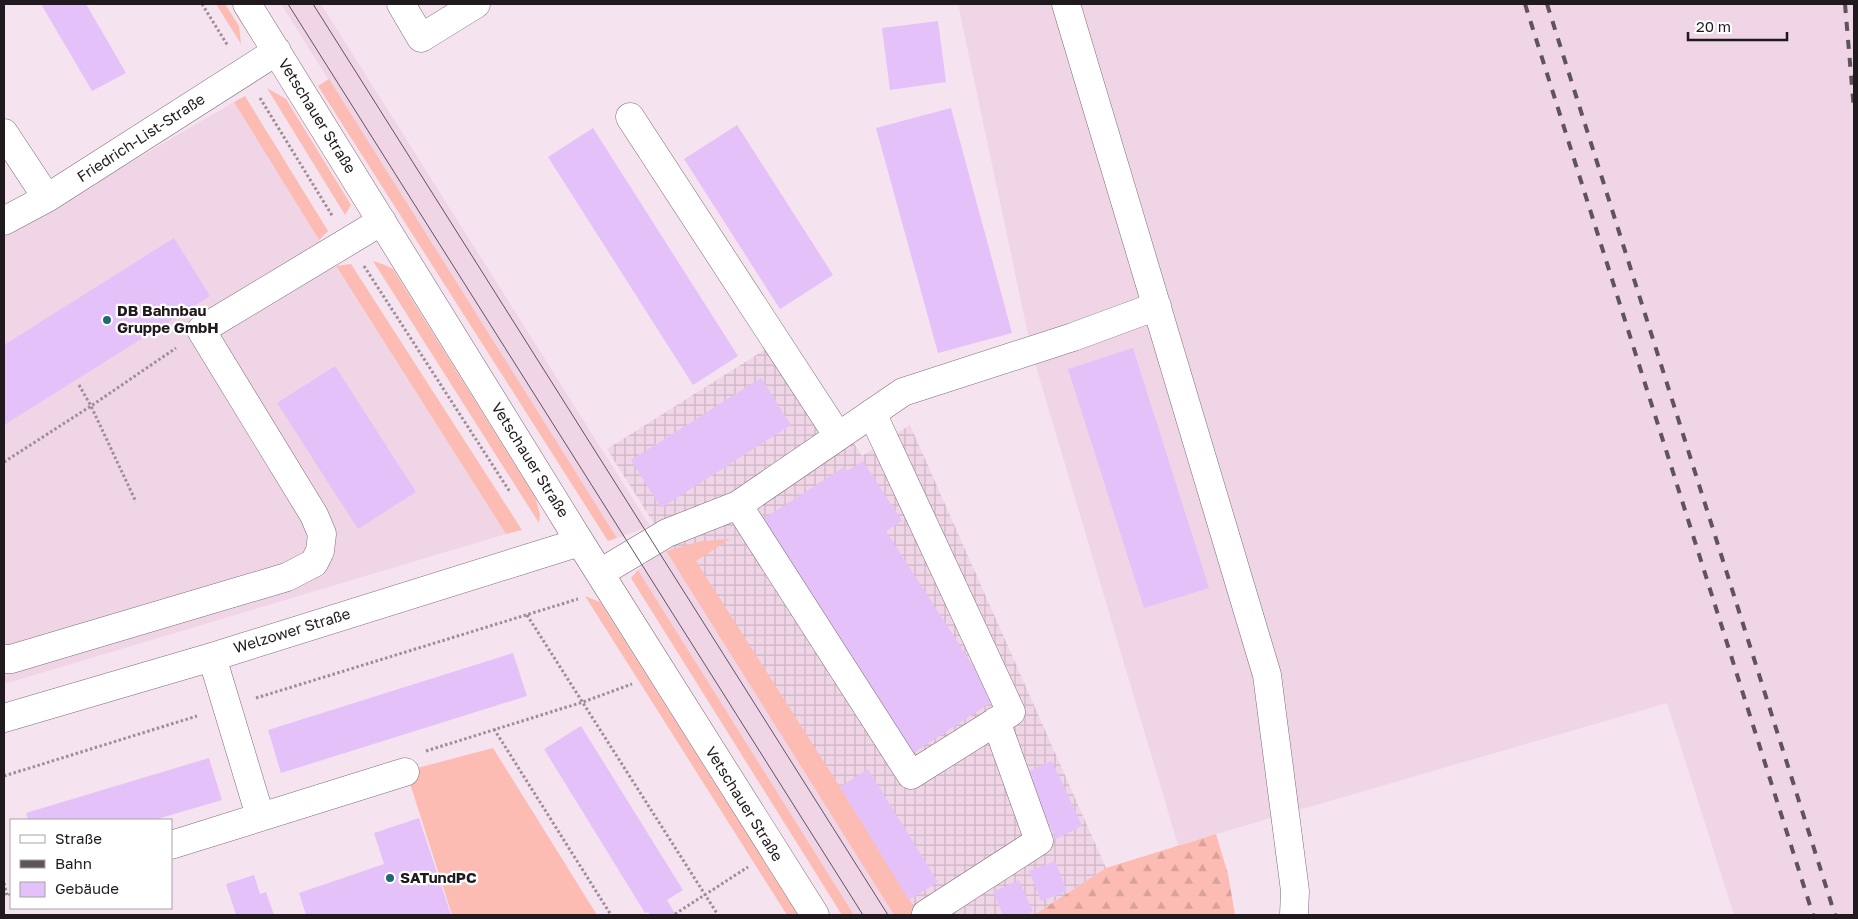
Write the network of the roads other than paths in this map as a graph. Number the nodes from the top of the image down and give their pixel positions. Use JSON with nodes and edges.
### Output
{"nodes":[{"id":1,"x":247,"y":4,"type":"edge"},
{"id":2,"x":401,"y":4,"type":"edge"},
{"id":3,"x":476,"y":4,"type":"edge"},
{"id":4,"x":1066,"y":4,"type":"edge"},
{"id":5,"x":277,"y":51,"type":"junction"},
{"id":6,"x":630,"y":117,"type":"dead end"},
{"id":7,"x":4,"y":133,"type":"edge"},
{"id":8,"x":47,"y":198,"type":"junction"},
{"id":9,"x":4,"y":220,"type":"edge"},
{"id":10,"x":382,"y":221,"type":"junction"},
{"id":11,"x":1157,"y":306,"type":"junction"},
{"id":12,"x":872,"y":413,"type":"junction"},
{"id":13,"x":838,"y":436,"type":"junction"},
{"id":14,"x":738,"y":505,"type":"junction"},
{"id":15,"x":580,"y":542,"type":"junction"},
{"id":16,"x":600,"y":573,"type":"junction"},
{"id":17,"x":212,"y":657,"type":"junction"},
{"id":18,"x":4,"y":658,"type":"edge"},
{"id":19,"x":4,"y":718,"type":"edge"},
{"id":20,"x":996,"y":721,"type":"junction"},
{"id":21,"x":405,"y":772,"type":"dead end"},
{"id":22,"x":260,"y":816,"type":"junction"},
{"id":23,"x":172,"y":845,"type":"edge"},
{"id":24,"x":926,"y":914,"type":"dead end"},
{"id":25,"x":815,"y":915,"type":"edge"},
{"id":26,"x":1294,"y":915,"type":"edge"}],
"edges":[{"from":1,"to":5,"type":"street","name":"Vetschauer Straße"},
{"from":2,"to":3,"type":"street"},
{"from":4,"to":11,"type":"street"},
{"from":5,"to":8,"type":"street","name":"Friedrich-List-Straße"},
{"from":5,"to":10,"type":"street","name":"Vetschauer Straße"},
{"from":6,"to":13,"type":"street"},
{"from":7,"to":8,"type":"street"},
{"from":8,"to":9,"type":"street","name":"Friedrich-List-Straße"},
{"from":10,"to":15,"type":"street","name":"Vetschauer Straße"},
{"from":10,"to":18,"type":"street"},
{"from":11,"to":12,"type":"street"},
{"from":11,"to":26,"type":"street"},
{"from":12,"to":13,"type":"street"},
{"from":12,"to":20,"type":"street"},
{"from":13,"to":14,"type":"street"},
{"from":14,"to":16,"type":"street"},
{"from":14,"to":20,"type":"street"},
{"from":15,"to":16,"type":"street","name":"Vetschauer Straße"},
{"from":15,"to":17,"type":"street","name":"Welzower Straße"},
{"from":16,"to":25,"type":"street","name":"Vetschauer Straße"},
{"from":17,"to":19,"type":"street","name":"Welzower Straße"},
{"from":17,"to":22,"type":"street"},
{"from":20,"to":24,"type":"street"},
{"from":21,"to":22,"type":"street"},
{"from":22,"to":23,"type":"street"}]}
